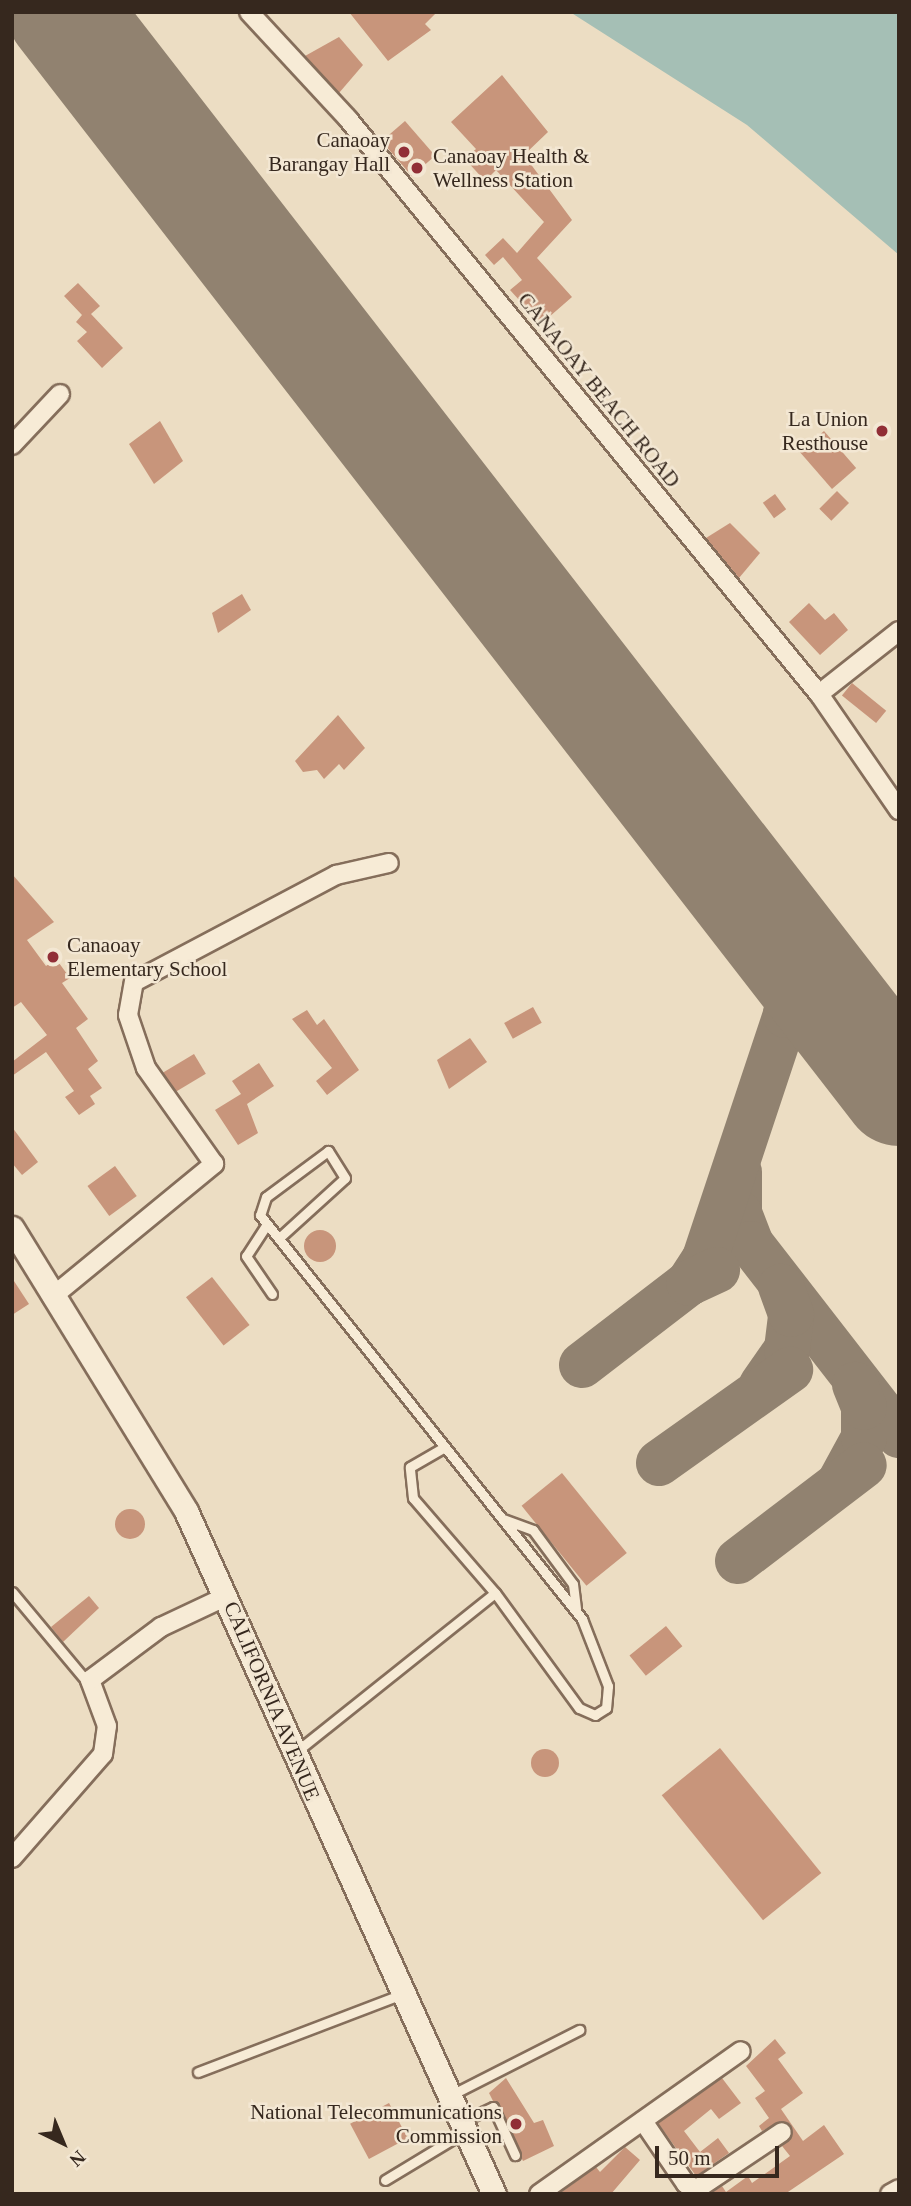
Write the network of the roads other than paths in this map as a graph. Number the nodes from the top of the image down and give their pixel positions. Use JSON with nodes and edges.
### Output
{"nodes":[{"id":1,"x":249,"y":12,"type":"edge"},
{"id":2,"x":60,"y":394,"type":"dead end"},
{"id":3,"x":12,"y":445,"type":"edge"},
{"id":4,"x":899,"y":631,"type":"edge"},
{"id":5,"x":820,"y":694,"type":"junction"},
{"id":6,"x":899,"y":810,"type":"edge"},
{"id":7,"x":389,"y":863,"type":"dead end"},
{"id":8,"x":267,"y":1224,"type":"junction"},
{"id":9,"x":12,"y":1228,"type":"edge"},
{"id":10,"x":279,"y":1238,"type":"junction"},
{"id":11,"x":272,"y":1294,"type":"dead end"},
{"id":12,"x":52,"y":1297,"type":"junction"},
{"id":13,"x":444,"y":1447,"type":"junction"},
{"id":14,"x":503,"y":1519,"type":"junction"},
{"id":15,"x":12,"y":1592,"type":"edge"},
{"id":16,"x":495,"y":1593,"type":"junction"},
{"id":17,"x":227,"y":1596,"type":"junction"},
{"id":18,"x":576,"y":1610,"type":"junction"},
{"id":19,"x":89,"y":1684,"type":"junction"},
{"id":20,"x":296,"y":1752,"type":"junction"},
{"id":21,"x":12,"y":1858,"type":"edge"},
{"id":22,"x":404,"y":1993,"type":"junction"},
{"id":23,"x":579,"y":2030,"type":"dead end"},
{"id":24,"x":741,"y":2051,"type":"dead end"},
{"id":25,"x":198,"y":2072,"type":"dead end"},
{"id":26,"x":451,"y":2095,"type":"junction"},
{"id":27,"x":643,"y":2121,"type":"junction"},
{"id":28,"x":466,"y":2125,"type":"junction"},
{"id":29,"x":782,"y":2132,"type":"dead end"},
{"id":30,"x":514,"y":2155,"type":"dead end"},
{"id":31,"x":385,"y":2179,"type":"dead end"},
{"id":32,"x":899,"y":2189,"type":"edge"},
{"id":33,"x":495,"y":2194,"type":"edge"},
{"id":34,"x":539,"y":2194,"type":"edge"},
{"id":35,"x":890,"y":2194,"type":"edge"}],
"edges":[{"from":1,"to":5,"type":"street","name":"CANAOAY BEACH ROAD"},
{"from":2,"to":3,"type":"street"},
{"from":4,"to":5,"type":"street"},
{"from":5,"to":6,"type":"street","name":"CANAOAY BEACH ROAD"},
{"from":7,"to":12,"type":"street"},
{"from":8,"to":10,"type":"lane"},
{"from":8,"to":10,"type":"lane"},
{"from":8,"to":11,"type":"lane"},
{"from":9,"to":12,"type":"street","name":"CALIFORNIA AVENUE"},
{"from":10,"to":13,"type":"lane"},
{"from":12,"to":17,"type":"street","name":"CALIFORNIA AVENUE"},
{"from":13,"to":14,"type":"lane"},
{"from":13,"to":16,"type":"lane"},
{"from":14,"to":18,"type":"lane"},
{"from":14,"to":18,"type":"lane"},
{"from":15,"to":19,"type":"lane"},
{"from":16,"to":18,"type":"lane"},
{"from":16,"to":20,"type":"lane"},
{"from":17,"to":19,"type":"street"},
{"from":17,"to":20,"type":"street","name":"CALIFORNIA AVENUE"},
{"from":19,"to":21,"type":"street"},
{"from":20,"to":22,"type":"street","name":"CALIFORNIA AVENUE"},
{"from":22,"to":25,"type":"lane"},
{"from":22,"to":26,"type":"street","name":"CALIFORNIA AVENUE"},
{"from":23,"to":26,"type":"lane"},
{"from":24,"to":27,"type":"street"},
{"from":26,"to":28,"type":"street","name":"CALIFORNIA AVENUE"},
{"from":27,"to":29,"type":"street"},
{"from":27,"to":34,"type":"street"},
{"from":28,"to":30,"type":"lane"},
{"from":28,"to":31,"type":"lane"},
{"from":28,"to":33,"type":"street","name":"CALIFORNIA AVENUE"},
{"from":32,"to":35,"type":"street"}]}
